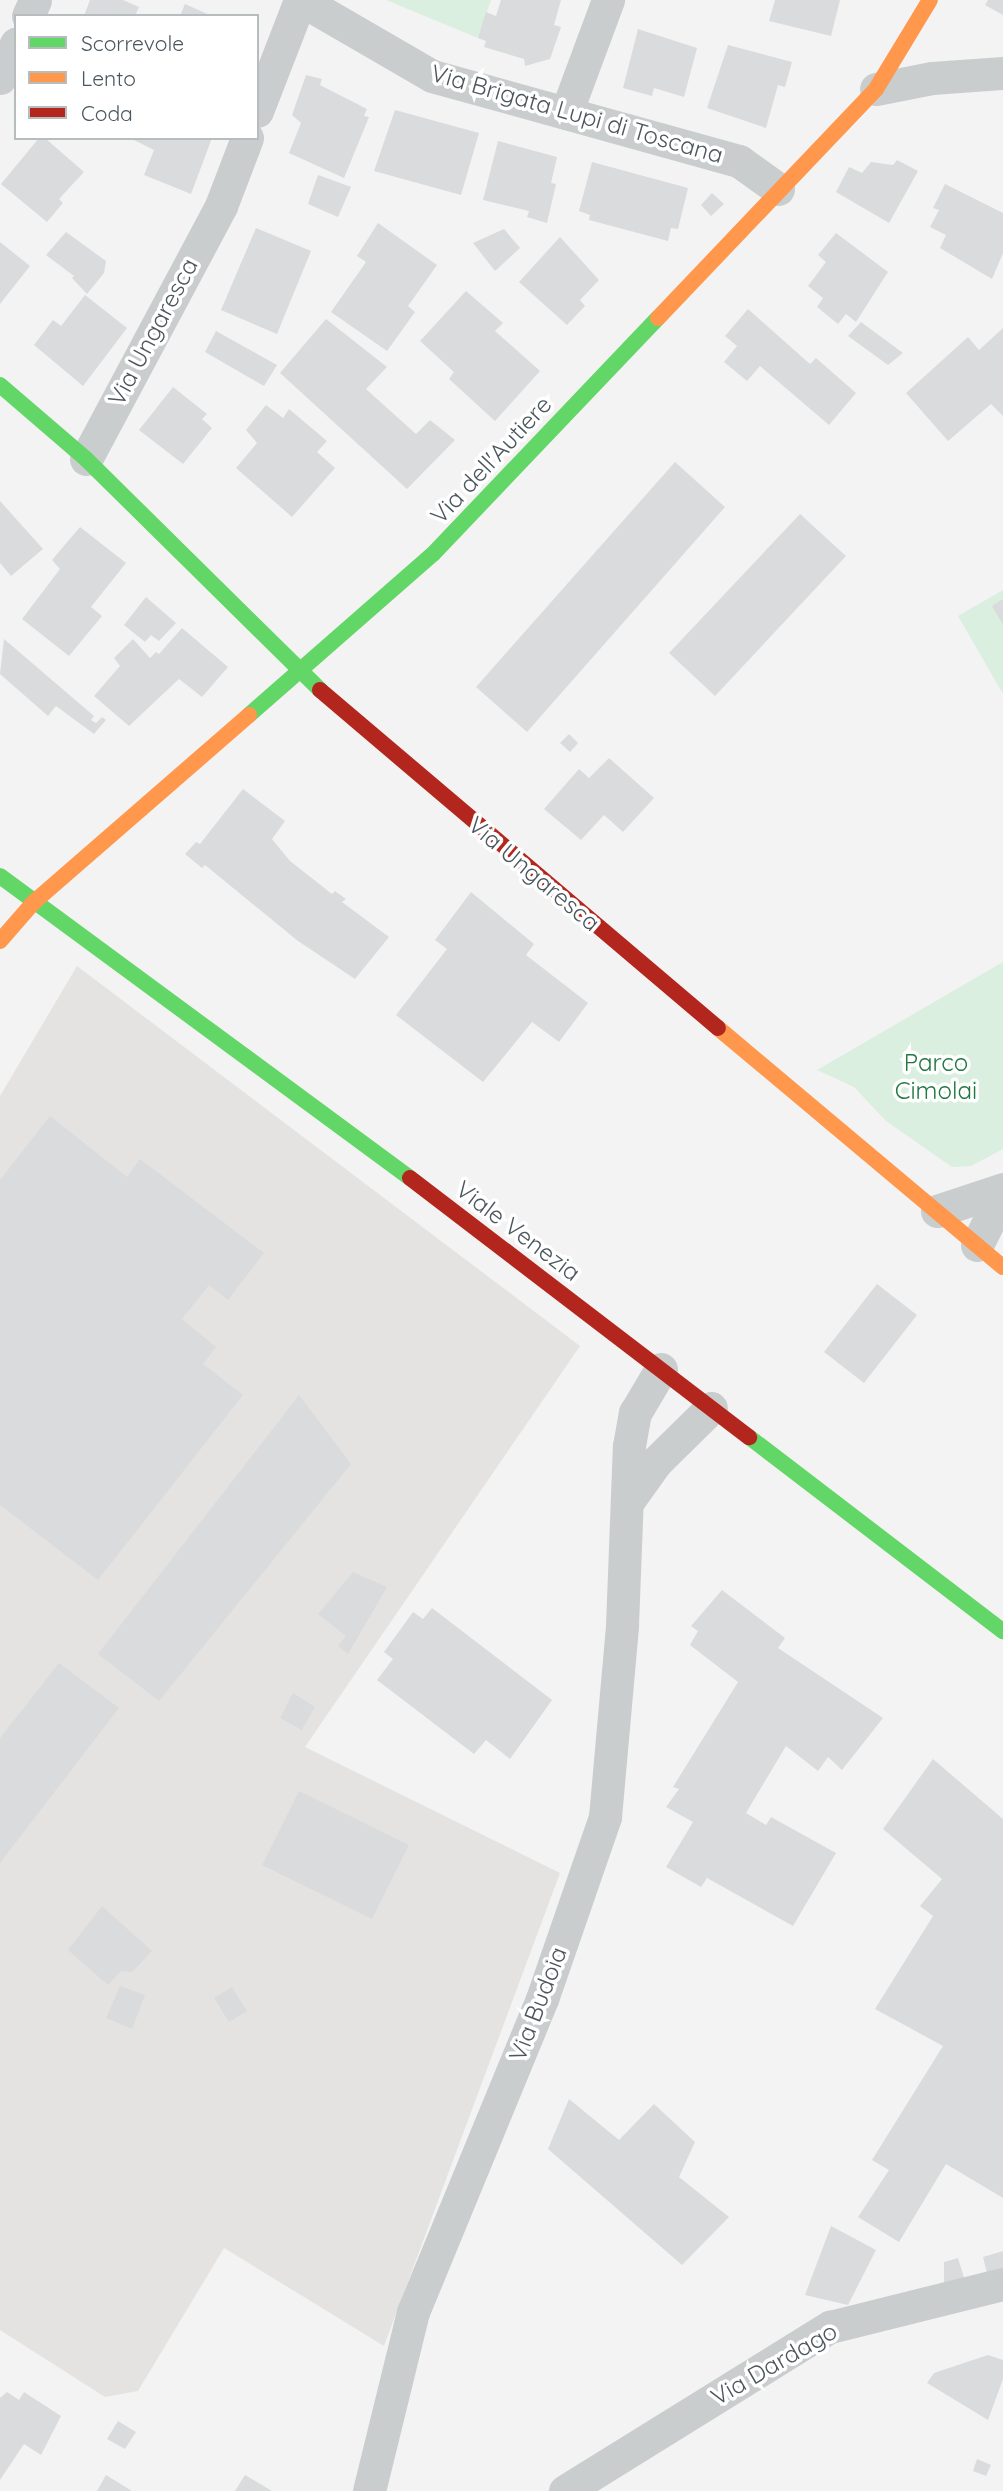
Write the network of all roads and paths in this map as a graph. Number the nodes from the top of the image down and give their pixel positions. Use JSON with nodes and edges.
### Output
{"nodes":[{"id":1,"x":300,"y":0,"type":"edge"},
{"id":2,"x":608,"y":0,"type":"edge"},
{"id":3,"x":930,"y":0,"type":"edge"},
{"id":4,"x":14,"y":47,"type":"edge"},
{"id":5,"x":1003,"y":73,"type":"edge"},
{"id":6,"x":0,"y":78,"type":"edge"},
{"id":7,"x":876,"y":89,"type":"junction"},
{"id":8,"x":259,"y":106,"type":"edge"},
{"id":9,"x":566,"y":113,"type":"junction"},
{"id":10,"x":246,"y":140,"type":"edge"},
{"id":11,"x":778,"y":189,"type":"junction"},
{"id":12,"x":0,"y":385,"type":"edge"},
{"id":13,"x":86,"y":458,"type":"junction"},
{"id":14,"x":298,"y":671,"type":"junction"},
{"id":15,"x":0,"y":876,"type":"edge"},
{"id":16,"x":34,"y":902,"type":"junction"},
{"id":17,"x":0,"y":941,"type":"edge"},
{"id":18,"x":1003,"y":1191,"type":"edge"},
{"id":19,"x":937,"y":1211,"type":"junction"},
{"id":20,"x":995,"y":1258,"type":"edge"},
{"id":21,"x":662,"y":1369,"type":"junction"},
{"id":22,"x":711,"y":1408,"type":"junction"},
{"id":23,"x":629,"y":1500,"type":"junction"},
{"id":24,"x":1003,"y":1631,"type":"edge"},
{"id":25,"x":1003,"y":2284,"type":"edge"},
{"id":26,"x":369,"y":2491,"type":"edge"},
{"id":27,"x":565,"y":2491,"type":"edge"}],
"edges":[{"from":1,"to":8,"type":"street"},
{"from":1,"to":9,"type":"street","name":"Via Brigata Lupi di Toscana"},
{"from":2,"to":9,"type":"street"},
{"from":3,"to":7,"type":"street","name":"Via dell'Autiere"},
{"from":4,"to":6,"type":"street"},
{"from":5,"to":7,"type":"street"},
{"from":7,"to":11,"type":"street","name":"Via dell'Autiere"},
{"from":9,"to":11,"type":"street","name":"Via Brigata Lupi di Toscana"},
{"from":10,"to":13,"type":"street","name":"Via Ungaresca"},
{"from":11,"to":14,"type":"street","name":"Via dell'Autiere"},
{"from":12,"to":13,"type":"street","name":"Via Ungaresca"},
{"from":13,"to":14,"type":"street","name":"Via Ungaresca"},
{"from":14,"to":16,"type":"street","name":"Via dell'Autiere"},
{"from":14,"to":19,"type":"street","name":"Via Ungaresca"},
{"from":15,"to":16,"type":"street","name":"Viale Venezia"},
{"from":16,"to":17,"type":"street","name":"Via dell'Autiere"},
{"from":16,"to":21,"type":"street","name":"Viale Venezia"},
{"from":18,"to":19,"type":"street"},
{"from":18,"to":20,"type":"street"},
{"from":19,"to":20,"type":"street","name":"Via Ungaresca"},
{"from":21,"to":22,"type":"street","name":"Viale Venezia"},
{"from":21,"to":23,"type":"street","name":"Via Budoia"},
{"from":22,"to":23,"type":"street"},
{"from":22,"to":24,"type":"street","name":"Viale Venezia"},
{"from":23,"to":26,"type":"street","name":"Via Budoia"},
{"from":25,"to":27,"type":"street","name":"Via Dardago"}]}
